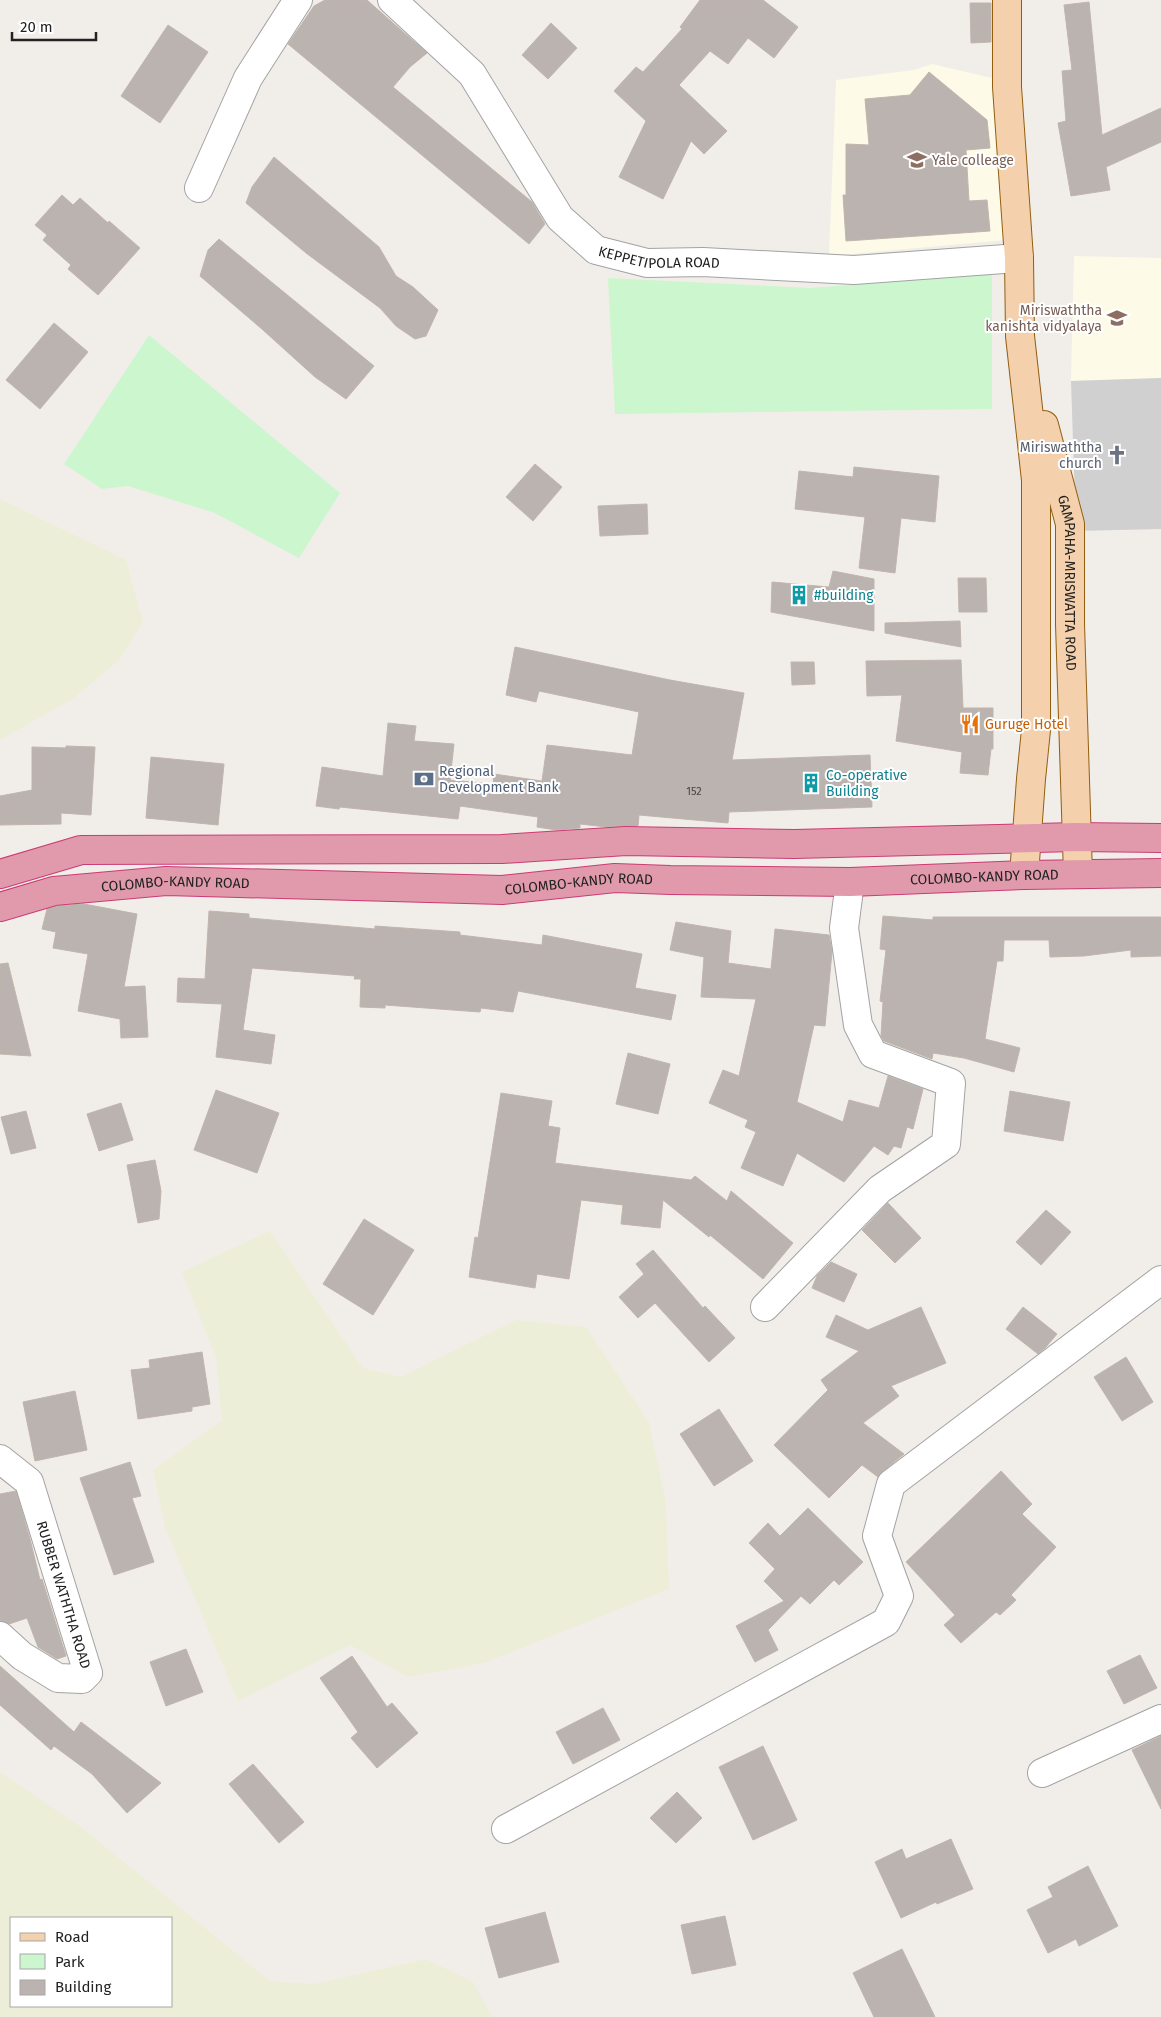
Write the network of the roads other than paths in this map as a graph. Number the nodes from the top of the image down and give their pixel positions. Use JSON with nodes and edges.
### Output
{"nodes":[{"id":1,"x":298,"y":0,"type":"edge"},
{"id":2,"x":392,"y":0,"type":"edge"},
{"id":3,"x":1007,"y":0,"type":"edge"},
{"id":4,"x":198,"y":188,"type":"dead end"},
{"id":5,"x":1019,"y":258,"type":"junction"},
{"id":6,"x":1020,"y":336,"type":"junction"},
{"id":7,"x":1076,"y":837,"type":"junction"},
{"id":8,"x":1027,"y":838,"type":"junction"},
{"id":9,"x":1161,"y":838,"type":"edge"},
{"id":10,"x":502,"y":849,"type":"junction"},
{"id":11,"x":1161,"y":872,"type":"edge"},
{"id":12,"x":0,"y":874,"type":"edge"},
{"id":13,"x":1078,"y":874,"type":"junction"},
{"id":14,"x":1024,"y":875,"type":"junction"},
{"id":15,"x":850,"y":882,"type":"junction"},
{"id":16,"x":502,"y":890,"type":"junction"},
{"id":17,"x":0,"y":907,"type":"edge"},
{"id":18,"x":1161,"y":1280,"type":"edge"},
{"id":19,"x":765,"y":1306,"type":"dead end"},
{"id":20,"x":0,"y":1458,"type":"edge"},
{"id":21,"x":0,"y":1636,"type":"edge"},
{"id":22,"x":1161,"y":1719,"type":"edge"},
{"id":23,"x":1042,"y":1773,"type":"dead end"},
{"id":24,"x":506,"y":1829,"type":"dead end"}],
"edges":[{"from":1,"to":4,"type":"street"},
{"from":2,"to":5,"type":"street","name":"KEPPETIPOLA ROAD"},
{"from":3,"to":5,"type":"main road","name":"GAMPAHA-MRISWATTA ROAD"},
{"from":5,"to":6,"type":"main road","name":"GAMPAHA-MRISWATTA ROAD"},
{"from":6,"to":7,"type":"main road","name":"GAMPAHA-MRISWATTA ROAD"},
{"from":6,"to":8,"type":"main road","name":"GAMPAHA-MRISWATTA ROAD"},
{"from":7,"to":8,"type":"highway"},
{"from":7,"to":9,"type":"highway"},
{"from":7,"to":13,"type":"main road","name":"GAMPAHA-MRISWATTA ROAD"},
{"from":8,"to":10,"type":"highway"},
{"from":8,"to":14,"type":"main road","name":"GAMPAHA-MRISWATTA ROAD"},
{"from":10,"to":12,"type":"highway"},
{"from":10,"to":16,"type":"highway"},
{"from":11,"to":13,"type":"highway","name":"COLOMBO-KANDY ROAD"},
{"from":13,"to":14,"type":"highway","name":"COLOMBO-KANDY ROAD"},
{"from":14,"to":15,"type":"highway","name":"COLOMBO-KANDY ROAD"},
{"from":15,"to":16,"type":"highway","name":"COLOMBO-KANDY ROAD"},
{"from":15,"to":19,"type":"street"},
{"from":16,"to":17,"type":"highway","name":"COLOMBO-KANDY ROAD"},
{"from":18,"to":24,"type":"street"},
{"from":20,"to":21,"type":"street","name":"RUBBER WATHTHA ROAD"},
{"from":22,"to":23,"type":"street"}]}
